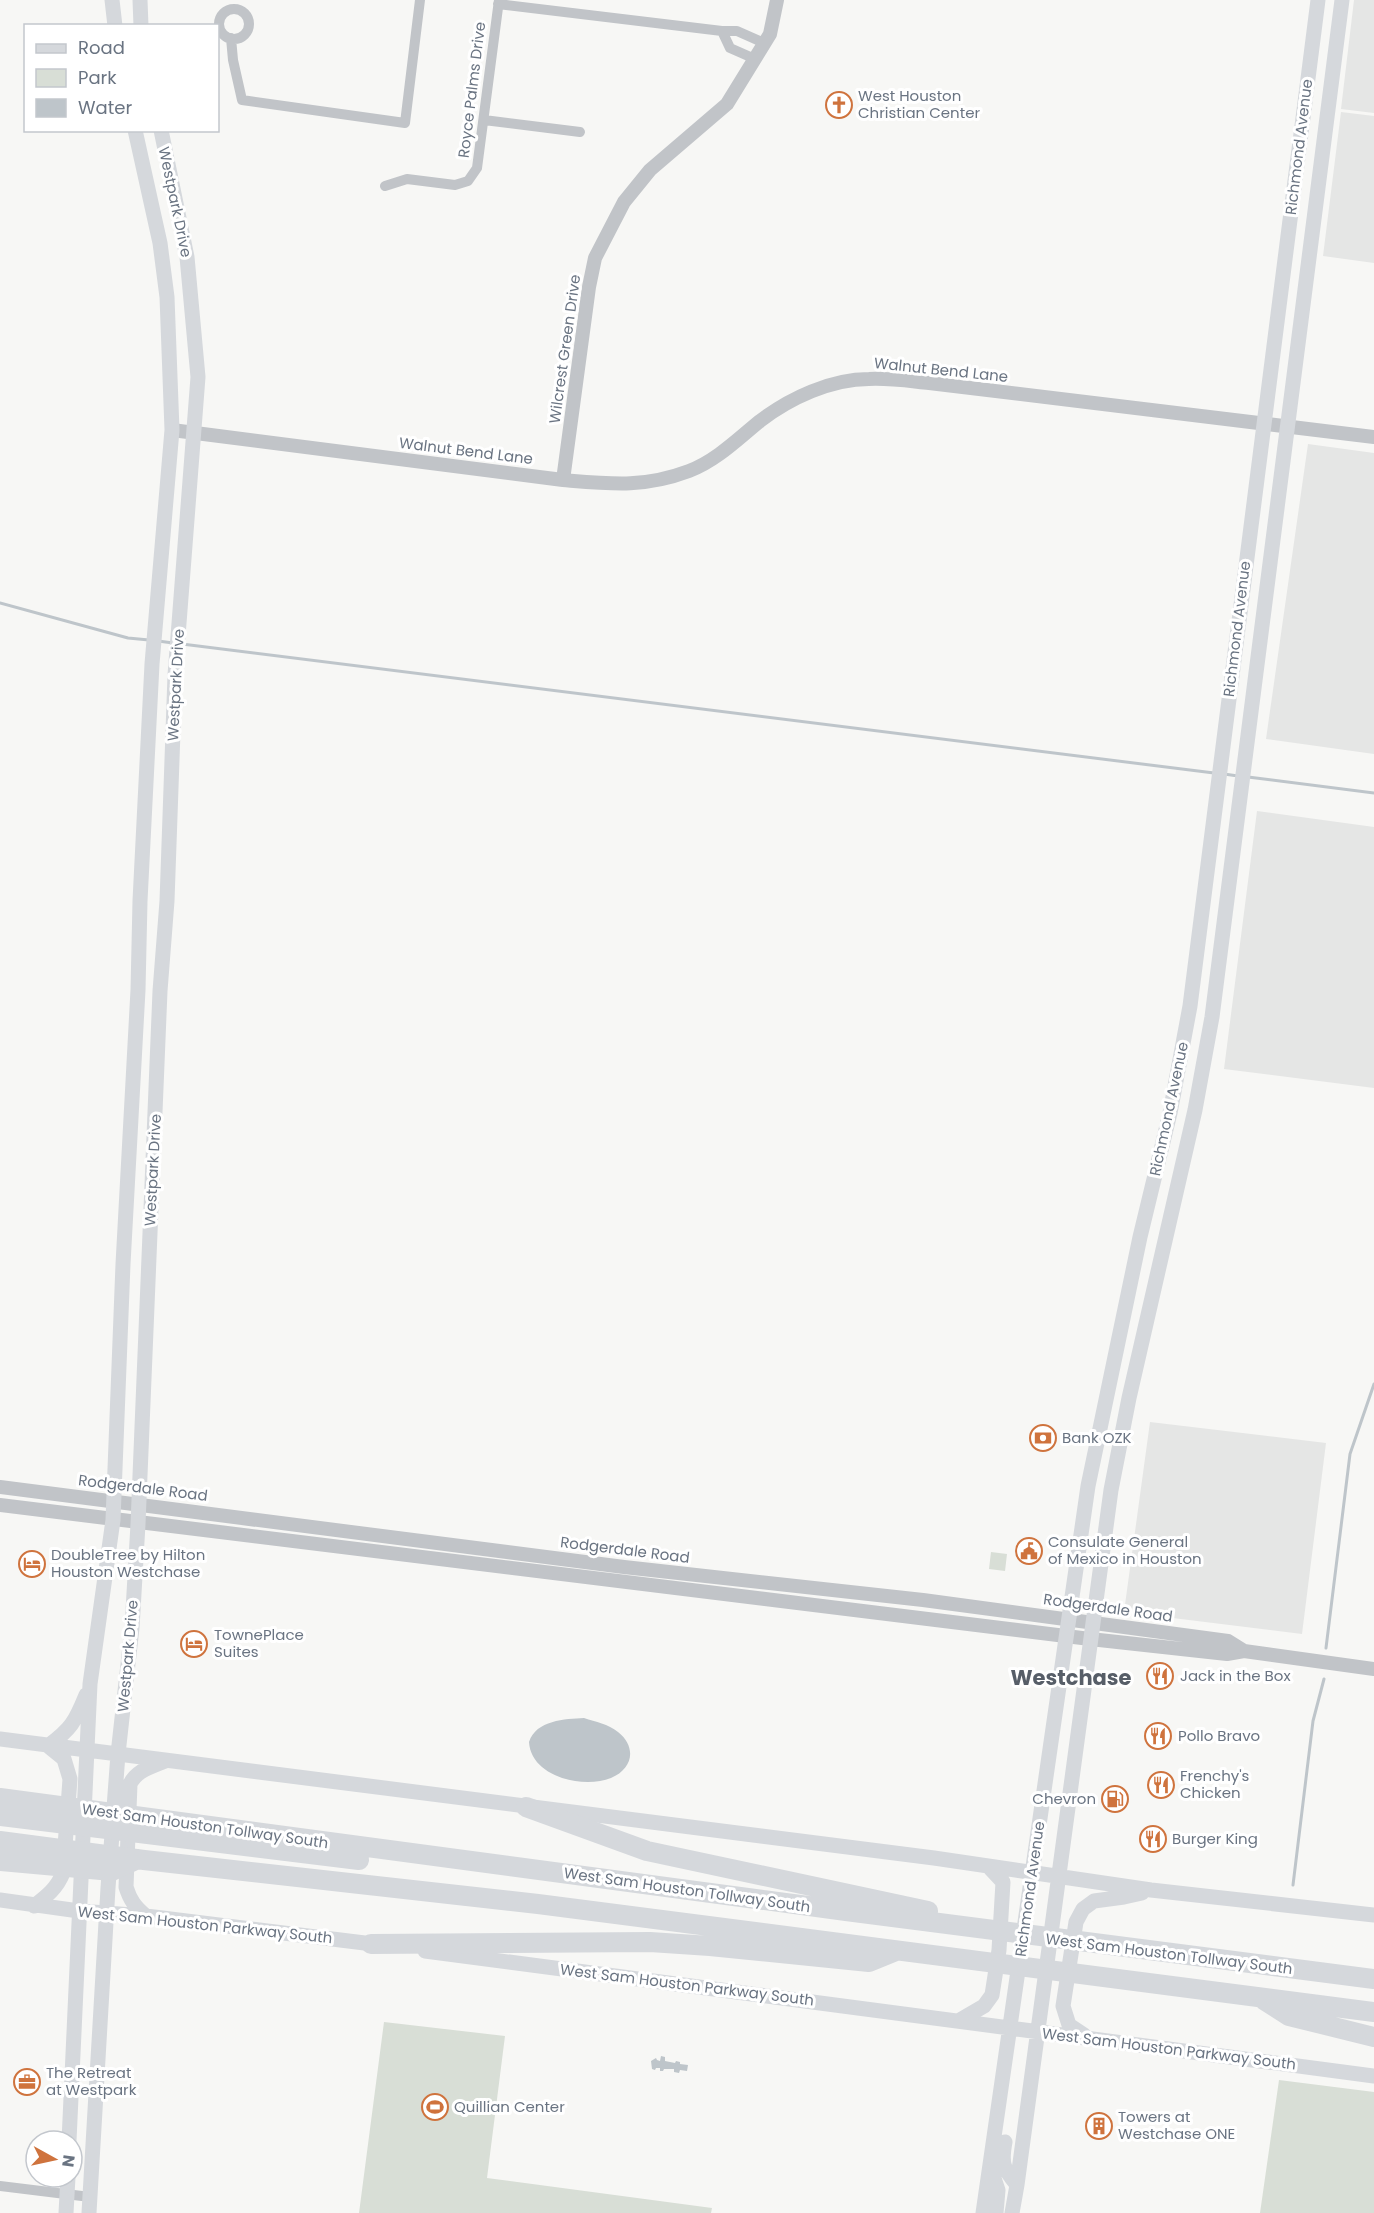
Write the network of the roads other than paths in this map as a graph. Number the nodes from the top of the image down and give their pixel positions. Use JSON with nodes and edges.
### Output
{"nodes":[{"id":1,"x":112,"y":0,"type":"edge"},
{"id":2,"x":140,"y":0,"type":"edge"},
{"id":3,"x":420,"y":0,"type":"edge"},
{"id":4,"x":777,"y":0,"type":"edge"},
{"id":5,"x":1318,"y":0,"type":"edge"},
{"id":6,"x":1342,"y":0,"type":"edge"},
{"id":7,"x":499,"y":2,"type":"edge"},
{"id":8,"x":226,"y":5,"type":"edge"},
{"id":9,"x":116,"y":24,"type":"edge"},
{"id":10,"x":141,"y":24,"type":"edge"},
{"id":11,"x":215,"y":24,"type":"edge"},
{"id":12,"x":722,"y":31,"type":"junction"},
{"id":13,"x":224,"y":38,"type":"edge"},
{"id":14,"x":764,"y":43,"type":"junction"},
{"id":15,"x":755,"y":59,"type":"junction"},
{"id":16,"x":1309,"y":73,"type":"junction"},
{"id":17,"x":1332,"y":76,"type":"junction"},
{"id":18,"x":484,"y":120,"type":"junction"},
{"id":19,"x":135,"y":132,"type":"edge"},
{"id":20,"x":160,"y":132,"type":"edge"},
{"id":21,"x":580,"y":132,"type":"dead end"},
{"id":22,"x":170,"y":176,"type":"junction"},
{"id":23,"x":147,"y":181,"type":"junction"},
{"id":24,"x":385,"y":186,"type":"dead end"},
{"id":25,"x":1286,"y":246,"type":"junction"},
{"id":26,"x":1310,"y":250,"type":"junction"},
{"id":27,"x":192,"y":295,"type":"junction"},
{"id":28,"x":167,"y":297,"type":"junction"},
{"id":29,"x":1264,"y":423,"type":"junction"},
{"id":30,"x":1288,"y":426,"type":"junction"},
{"id":31,"x":172,"y":430,"type":"junction"},
{"id":32,"x":195,"y":433,"type":"junction"},
{"id":33,"x":1374,"y":436,"type":"edge"},
{"id":34,"x":563,"y":480,"type":"junction"},
{"id":35,"x":1244,"y":575,"type":"junction"},
{"id":36,"x":1269,"y":578,"type":"junction"},
{"id":37,"x":1206,"y":878,"type":"junction"},
{"id":38,"x":1230,"y":880,"type":"junction"},
{"id":39,"x":1190,"y":1006,"type":"junction"},
{"id":40,"x":1212,"y":1017,"type":"junction"},
{"id":41,"x":1153,"y":1182,"type":"junction"},
{"id":42,"x":1178,"y":1187,"type":"junction"},
{"id":43,"x":1120,"y":1334,"type":"junction"},
{"id":44,"x":1142,"y":1340,"type":"junction"},
{"id":45,"x":1088,"y":1486,"type":"junction"},
{"id":46,"x":0,"y":1487,"type":"edge"},
{"id":47,"x":1111,"y":1490,"type":"junction"},
{"id":48,"x":114,"y":1501,"type":"junction"},
{"id":49,"x":0,"y":1505,"type":"edge"},
{"id":50,"x":139,"y":1505,"type":"junction"},
{"id":51,"x":113,"y":1520,"type":"junction"},
{"id":52,"x":138,"y":1524,"type":"junction"},
{"id":53,"x":329,"y":1528,"type":"junction"},
{"id":54,"x":327,"y":1545,"type":"junction"},
{"id":55,"x":470,"y":1547,"type":"junction"},
{"id":56,"x":467,"y":1563,"type":"junction"},
{"id":57,"x":624,"y":1567,"type":"junction"},
{"id":58,"x":750,"y":1581,"type":"junction"},
{"id":59,"x":622,"y":1582,"type":"junction"},
{"id":60,"x":748,"y":1598,"type":"junction"},
{"id":61,"x":923,"y":1600,"type":"junction"},
{"id":62,"x":915,"y":1618,"type":"junction"},
{"id":63,"x":1069,"y":1620,"type":"junction"},
{"id":64,"x":1093,"y":1623,"type":"junction"},
{"id":65,"x":1066,"y":1636,"type":"junction"},
{"id":66,"x":1090,"y":1640,"type":"junction"},
{"id":67,"x":1244,"y":1651,"type":"junction"},
{"id":68,"x":1374,"y":1669,"type":"edge"},
{"id":69,"x":90,"y":1684,"type":"junction"},
{"id":70,"x":0,"y":1739,"type":"edge"},
{"id":71,"x":48,"y":1746,"type":"junction"},
{"id":72,"x":87,"y":1750,"type":"junction"},
{"id":73,"x":118,"y":1754,"type":"junction"},
{"id":74,"x":165,"y":1761,"type":"junction"},
{"id":75,"x":123,"y":1784,"type":"junction"},
{"id":76,"x":0,"y":1798,"type":"edge"},
{"id":77,"x":526,"y":1807,"type":"junction"},
{"id":78,"x":0,"y":1816,"type":"edge"},
{"id":79,"x":0,"y":1841,"type":"edge"},
{"id":80,"x":138,"y":1859,"type":"junction"},
{"id":81,"x":0,"y":1861,"type":"edge"},
{"id":82,"x":988,"y":1866,"type":"junction"},
{"id":83,"x":546,"y":1872,"type":"junction"},
{"id":84,"x":1032,"y":1872,"type":"junction"},
{"id":85,"x":1060,"y":1876,"type":"junction"},
{"id":86,"x":1151,"y":1890,"type":"junction"},
{"id":87,"x":0,"y":1900,"type":"edge"},
{"id":88,"x":34,"y":1906,"type":"junction"},
{"id":89,"x":79,"y":1911,"type":"junction"},
{"id":90,"x":106,"y":1914,"type":"junction"},
{"id":91,"x":1374,"y":1915,"type":"edge"},
{"id":92,"x":146,"y":1916,"type":"junction"},
{"id":93,"x":978,"y":1926,"type":"junction"},
{"id":94,"x":371,"y":1944,"type":"junction"},
{"id":95,"x":897,"y":1950,"type":"junction"},
{"id":96,"x":1374,"y":1979,"type":"edge"},
{"id":97,"x":1260,"y":1997,"type":"junction"},
{"id":98,"x":1374,"y":2012,"type":"edge"},
{"id":99,"x":960,"y":2020,"type":"junction"},
{"id":100,"x":1011,"y":2028,"type":"junction"},
{"id":101,"x":1038,"y":2032,"type":"junction"},
{"id":102,"x":1374,"y":2037,"type":"edge"},
{"id":103,"x":1087,"y":2038,"type":"junction"},
{"id":104,"x":1374,"y":2076,"type":"edge"},
{"id":105,"x":1000,"y":2106,"type":"junction"},
{"id":106,"x":70,"y":2129,"type":"edge"},
{"id":107,"x":991,"y":2169,"type":"junction"},
{"id":108,"x":1017,"y":2185,"type":"junction"},
{"id":109,"x":0,"y":2186,"type":"edge"},
{"id":110,"x":67,"y":2189,"type":"edge"},
{"id":111,"x":67,"y":2194,"type":"junction"},
{"id":112,"x":90,"y":2197,"type":"junction"},
{"id":113,"x":66,"y":2213,"type":"edge"},
{"id":114,"x":90,"y":2213,"type":"edge"},
{"id":115,"x":984,"y":2213,"type":"edge"},
{"id":116,"x":996,"y":2213,"type":"edge"},
{"id":117,"x":1012,"y":2213,"type":"edge"}],
"edges":[{"from":1,"to":9,"type":"main road"},
{"from":2,"to":10,"type":"main road"},
{"from":3,"to":13,"type":"street"},
{"from":4,"to":14,"type":"street","name":"Wilcrest Green Drive"},
{"from":5,"to":16,"type":"main road","name":"Richmond Avenue"},
{"from":6,"to":17,"type":"main road","name":"Richmond Avenue"},
{"from":7,"to":12,"type":"street"},
{"from":7,"to":18,"type":"street","name":"Royce Palms Drive"},
{"from":8,"to":11,"type":"street"},
{"from":8,"to":13,"type":"street"},
{"from":12,"to":14,"type":"street"},
{"from":12,"to":15,"type":"street"},
{"from":14,"to":15,"type":"street","name":"Wilcrest Green Drive"},
{"from":15,"to":34,"type":"street","name":"Wilcrest Green Drive"},
{"from":16,"to":17,"type":"main road"},
{"from":16,"to":25,"type":"main road","name":"Richmond Avenue"},
{"from":17,"to":26,"type":"main road","name":"Richmond Avenue"},
{"from":18,"to":21,"type":"street"},
{"from":18,"to":24,"type":"street","name":"Royce Palms Drive"},
{"from":19,"to":23,"type":"main road","name":"Westpark Drive"},
{"from":20,"to":22,"type":"main road","name":"Westpark Drive"},
{"from":22,"to":23,"type":"main road"},
{"from":22,"to":27,"type":"main road","name":"Westpark Drive"},
{"from":23,"to":28,"type":"main road","name":"Westpark Drive"},
{"from":25,"to":26,"type":"main road"},
{"from":25,"to":29,"type":"main road","name":"Richmond Avenue"},
{"from":26,"to":30,"type":"main road","name":"Richmond Avenue"},
{"from":27,"to":28,"type":"main road"},
{"from":27,"to":32,"type":"main road","name":"Westpark Drive"},
{"from":28,"to":31,"type":"main road","name":"Westpark Drive"},
{"from":29,"to":30,"type":"street","name":"Walnut Bend Lane"},
{"from":29,"to":34,"type":"street","name":"Walnut Bend Lane"},
{"from":29,"to":35,"type":"main road","name":"Richmond Avenue"},
{"from":30,"to":33,"type":"street","name":"Walnut Bend Lane"},
{"from":30,"to":36,"type":"main road","name":"Richmond Avenue"},
{"from":31,"to":32,"type":"street","name":"Walnut Bend Lane"},
{"from":31,"to":48,"type":"main road","name":"Westpark Drive"},
{"from":32,"to":34,"type":"street","name":"Walnut Bend Lane"},
{"from":32,"to":50,"type":"main road","name":"Westpark Drive"},
{"from":35,"to":36,"type":"main road"},
{"from":35,"to":37,"type":"main road","name":"Richmond Avenue"},
{"from":36,"to":38,"type":"main road","name":"Richmond Avenue"},
{"from":37,"to":38,"type":"main road"},
{"from":37,"to":39,"type":"main road","name":"Richmond Avenue"},
{"from":38,"to":40,"type":"main road","name":"Richmond Avenue"},
{"from":39,"to":40,"type":"main road"},
{"from":39,"to":41,"type":"main road","name":"Richmond Avenue"},
{"from":40,"to":42,"type":"main road","name":"Richmond Avenue"},
{"from":41,"to":42,"type":"main road"},
{"from":41,"to":43,"type":"main road","name":"Richmond Avenue"},
{"from":42,"to":44,"type":"main road","name":"Richmond Avenue"},
{"from":43,"to":44,"type":"main road"},
{"from":43,"to":45,"type":"main road","name":"Richmond Avenue"},
{"from":44,"to":47,"type":"main road","name":"Richmond Avenue"},
{"from":45,"to":47,"type":"main road"},
{"from":45,"to":63,"type":"main road","name":"Richmond Avenue"},
{"from":46,"to":48,"type":"street","name":"Rodgerdale Road"},
{"from":47,"to":64,"type":"main road","name":"Richmond Avenue"},
{"from":48,"to":50,"type":"street","name":"Rodgerdale Road"},
{"from":48,"to":51,"type":"main road","name":"Westpark Drive"},
{"from":49,"to":51,"type":"street","name":"Rodgerdale Road"},
{"from":50,"to":52,"type":"main road","name":"Westpark Drive"},
{"from":50,"to":53,"type":"street","name":"Rodgerdale Road"},
{"from":51,"to":52,"type":"street","name":"Rodgerdale Road"},
{"from":51,"to":69,"type":"main road","name":"Westpark Drive"},
{"from":52,"to":54,"type":"street","name":"Rodgerdale Road"},
{"from":52,"to":73,"type":"main road","name":"Westpark Drive"},
{"from":53,"to":54,"type":"street"},
{"from":53,"to":55,"type":"street","name":"Rodgerdale Road"},
{"from":54,"to":56,"type":"street","name":"Rodgerdale Road"},
{"from":55,"to":56,"type":"street"},
{"from":55,"to":57,"type":"street","name":"Rodgerdale Road"},
{"from":56,"to":59,"type":"street","name":"Rodgerdale Road"},
{"from":57,"to":58,"type":"street","name":"Rodgerdale Road"},
{"from":57,"to":59,"type":"street"},
{"from":58,"to":60,"type":"street"},
{"from":58,"to":61,"type":"street","name":"Rodgerdale Road"},
{"from":59,"to":60,"type":"street","name":"Rodgerdale Road"},
{"from":60,"to":62,"type":"street","name":"Rodgerdale Road"},
{"from":61,"to":62,"type":"street"},
{"from":61,"to":63,"type":"street","name":"Rodgerdale Road"},
{"from":62,"to":65,"type":"street","name":"Rodgerdale Road"},
{"from":63,"to":64,"type":"street","name":"Rodgerdale Road"},
{"from":63,"to":65,"type":"main road","name":"Richmond Avenue"},
{"from":64,"to":66,"type":"main road","name":"Richmond Avenue"},
{"from":64,"to":67,"type":"street","name":"Rodgerdale Road"},
{"from":65,"to":66,"type":"street","name":"Rodgerdale Road"},
{"from":65,"to":84,"type":"main road","name":"Richmond Avenue"},
{"from":66,"to":67,"type":"street","name":"Rodgerdale Road"},
{"from":66,"to":85,"type":"main road","name":"Richmond Avenue"},
{"from":67,"to":68,"type":"street","name":"Rodgerdale Road"},
{"from":69,"to":71,"type":"main road"},
{"from":69,"to":72,"type":"main road","name":"Westpark Drive"},
{"from":70,"to":71,"type":"main road"},
{"from":71,"to":72,"type":"main road"},
{"from":71,"to":88,"type":"main road"},
{"from":72,"to":73,"type":"main road"},
{"from":72,"to":89,"type":"main road","name":"Westpark Drive"},
{"from":73,"to":74,"type":"main road"},
{"from":73,"to":75,"type":"main road","name":"Westpark Drive"},
{"from":74,"to":75,"type":"main road"},
{"from":74,"to":77,"type":"main road"},
{"from":75,"to":90,"type":"main road","name":"Westpark Drive"},
{"from":75,"to":92,"type":"main road"},
{"from":76,"to":83,"type":"highway","name":"West Sam Houston Tollway South"},
{"from":77,"to":82,"type":"main road"},
{"from":77,"to":93,"type":"highway"},
{"from":78,"to":83,"type":"highway"},
{"from":79,"to":80,"type":"highway","name":"West Sam Houston Tollway South"},
{"from":80,"to":81,"type":"highway"},
{"from":80,"to":95,"type":"highway","name":"West Sam Houston Tollway South"},
{"from":82,"to":84,"type":"main road"},
{"from":82,"to":99,"type":"main road"},
{"from":83,"to":93,"type":"highway","name":"West Sam Houston Tollway South"},
{"from":84,"to":85,"type":"main road"},
{"from":84,"to":100,"type":"main road","name":"Richmond Avenue"},
{"from":85,"to":86,"type":"main road"},
{"from":85,"to":101,"type":"main road","name":"Richmond Avenue"},
{"from":86,"to":91,"type":"main road"},
{"from":86,"to":103,"type":"main road"},
{"from":87,"to":88,"type":"main road","name":"West Sam Houston Parkway South"},
{"from":88,"to":89,"type":"main road","name":"West Sam Houston Parkway South"},
{"from":89,"to":90,"type":"main road","name":"West Sam Houston Parkway South"},
{"from":89,"to":106,"type":"main road","name":"Westpark Drive"},
{"from":90,"to":92,"type":"main road","name":"West Sam Houston Parkway South"},
{"from":90,"to":112,"type":"main road","name":"Westpark Drive"},
{"from":92,"to":94,"type":"main road","name":"West Sam Houston Parkway South"},
{"from":93,"to":96,"type":"highway","name":"West Sam Houston Tollway South"},
{"from":94,"to":95,"type":"highway"},
{"from":94,"to":99,"type":"main road","name":"West Sam Houston Parkway South"},
{"from":95,"to":97,"type":"highway","name":"West Sam Houston Tollway South"},
{"from":97,"to":98,"type":"highway","name":"West Sam Houston Tollway South"},
{"from":97,"to":102,"type":"highway"},
{"from":99,"to":100,"type":"main road","name":"West Sam Houston Parkway South"},
{"from":100,"to":101,"type":"main road","name":"West Sam Houston Parkway South"},
{"from":100,"to":105,"type":"main road","name":"Richmond Avenue"},
{"from":101,"to":103,"type":"main road","name":"West Sam Houston Parkway South"},
{"from":101,"to":108,"type":"main road","name":"Richmond Avenue"},
{"from":103,"to":104,"type":"main road","name":"West Sam Houston Parkway South"},
{"from":105,"to":107,"type":"main road","name":"Richmond Avenue"},
{"from":105,"to":108,"type":"main road"},
{"from":107,"to":115,"type":"main road","name":"Richmond Avenue"},
{"from":107,"to":116,"type":"main road"},
{"from":108,"to":117,"type":"main road","name":"Richmond Avenue"},
{"from":109,"to":111,"type":"street"},
{"from":110,"to":111,"type":"main road"},
{"from":111,"to":112,"type":"street"},
{"from":111,"to":113,"type":"main road"},
{"from":112,"to":114,"type":"main road","name":"Westpark Drive"}]}
